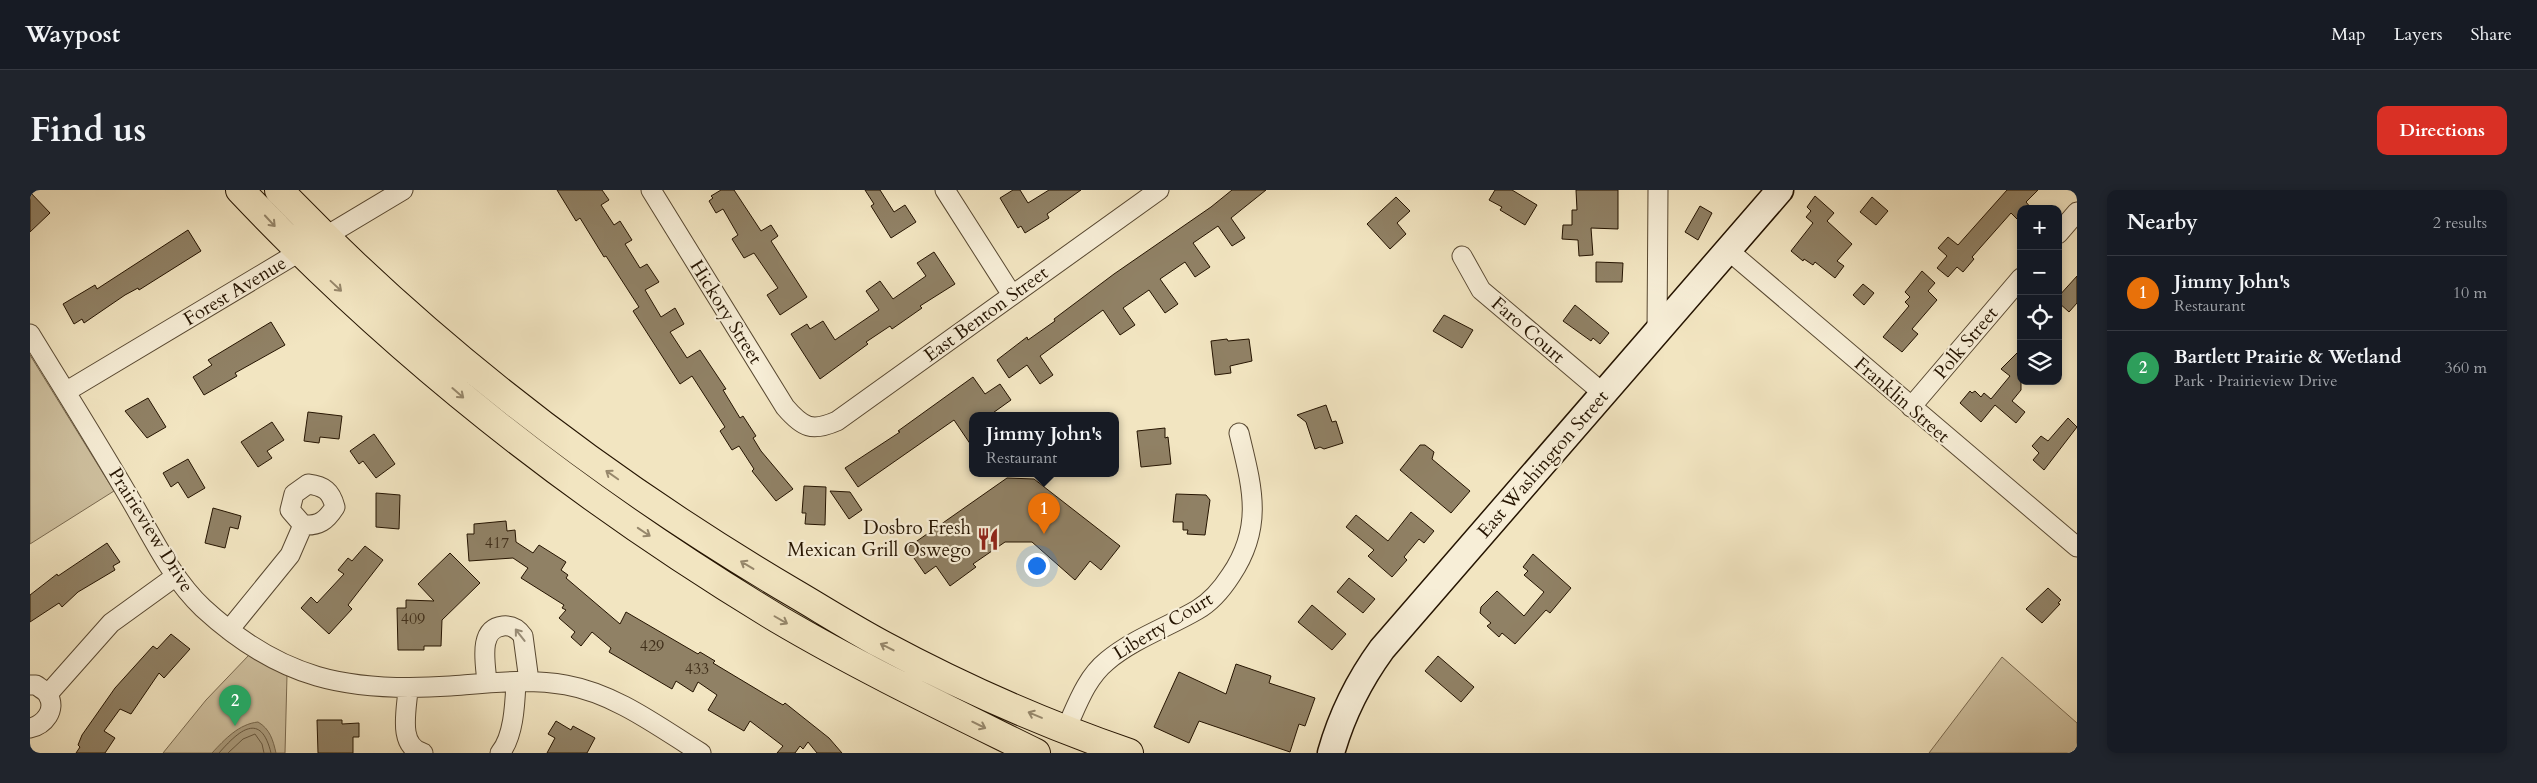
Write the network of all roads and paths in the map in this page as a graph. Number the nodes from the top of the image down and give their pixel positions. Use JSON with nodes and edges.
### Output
{"nodes":[{"id":1,"x":240,"y":190,"type":"edge"},
{"id":2,"x":279,"y":190,"type":"edge"},
{"id":3,"x":403,"y":190,"type":"edge"},
{"id":4,"x":651,"y":190,"type":"edge"},
{"id":5,"x":946,"y":190,"type":"edge"},
{"id":6,"x":1658,"y":190,"type":"edge"},
{"id":7,"x":1780,"y":190,"type":"edge"},
{"id":8,"x":1152,"y":192,"type":"edge"},
{"id":9,"x":2077,"y":212,"type":"edge"},
{"id":10,"x":2062,"y":229,"type":"edge"},
{"id":11,"x":326,"y":238,"type":"junction"},
{"id":12,"x":1729,"y":251,"type":"junction"},
{"id":13,"x":300,"y":253,"type":"junction"},
{"id":14,"x":1462,"y":256,"type":"dead end"},
{"id":15,"x":2017,"y":283,"type":"edge"},
{"id":16,"x":1012,"y":295,"type":"junction"},
{"id":17,"x":1656,"y":333,"type":"junction"},
{"id":18,"x":30,"y":334,"type":"edge"},
{"id":19,"x":67,"y":391,"type":"junction"},
{"id":20,"x":1604,"y":394,"type":"junction"},
{"id":21,"x":1911,"y":407,"type":"junction"},
{"id":22,"x":810,"y":427,"type":"joint"},
{"id":23,"x":1239,"y":433,"type":"dead end"},
{"id":24,"x":303,"y":525,"type":"dead end"},
{"id":25,"x":2077,"y":547,"type":"edge"},
{"id":26,"x":176,"y":576,"type":"junction"},
{"id":27,"x":229,"y":630,"type":"junction"},
{"id":28,"x":523,"y":682,"type":"junction"},
{"id":29,"x":487,"y":683,"type":"junction"},
{"id":30,"x":30,"y":685,"type":"edge"},
{"id":31,"x":408,"y":689,"type":"junction"},
{"id":32,"x":48,"y":694,"type":"junction"},
{"id":33,"x":30,"y":728,"type":"edge"},
{"id":34,"x":1066,"y":729,"type":"junction"},
{"id":35,"x":423,"y":753,"type":"edge"},
{"id":36,"x":500,"y":753,"type":"edge"},
{"id":37,"x":701,"y":753,"type":"edge"},
{"id":38,"x":1036,"y":753,"type":"edge"},
{"id":39,"x":1129,"y":753,"type":"edge"},
{"id":40,"x":1331,"y":753,"type":"edge"}],
"edges":[{"from":1,"to":13,"type":"main road","one_way":true},
{"from":2,"to":11,"type":"main road"},
{"from":3,"to":11,"type":"street","name":"Forest Avenue"},
{"from":4,"to":22,"type":"street","name":"Hickory Street"},
{"from":5,"to":16,"type":"street"},
{"from":6,"to":17,"type":"street"},
{"from":7,"to":12,"type":"street","name":"East Washington Street"},
{"from":8,"to":16,"type":"street","name":"East Benton Street"},
{"from":9,"to":10,"type":"street"},
{"from":11,"to":13,"type":"street","name":"Forest Avenue"},
{"from":34,"to":11,"type":"main road","one_way":true},
{"from":12,"to":17,"type":"street","name":"East Washington Street"},
{"from":12,"to":21,"type":"street","name":"Franklin Street"},
{"from":13,"to":19,"type":"street","name":"Forest Avenue"},
{"from":13,"to":38,"type":"main road","one_way":true},
{"from":14,"to":20,"type":"street","name":"Faro Court"},
{"from":15,"to":21,"type":"street","name":"Polk Street"},
{"from":16,"to":22,"type":"street","name":"East Benton Street"},
{"from":17,"to":20,"type":"street","name":"East Washington Street"},
{"from":18,"to":19,"type":"street","name":"Prairieview Drive"},
{"from":19,"to":26,"type":"street","name":"Prairieview Drive"},
{"from":20,"to":40,"type":"street","name":"East Washington Street"},
{"from":21,"to":25,"type":"street","name":"Franklin Street"},
{"from":23,"to":34,"type":"street","name":"Liberty Court"},
{"from":24,"to":27,"type":"street"},
{"from":26,"to":27,"type":"street","name":"Prairieview Drive"},
{"from":26,"to":32,"type":"street"},
{"from":27,"to":31,"type":"street","name":"Prairieview Drive"},
{"from":28,"to":29,"type":"street","name":"Prairieview Drive"},
{"from":28,"to":29,"type":"street","one_way":true},
{"from":28,"to":36,"type":"street"},
{"from":28,"to":37,"type":"street","name":"Prairieview Drive"},
{"from":29,"to":31,"type":"street","name":"Prairieview Drive"},
{"from":30,"to":32,"type":"street"},
{"from":31,"to":35,"type":"street"},
{"from":32,"to":33,"type":"street"},
{"from":34,"to":39,"type":"main road"}]}
